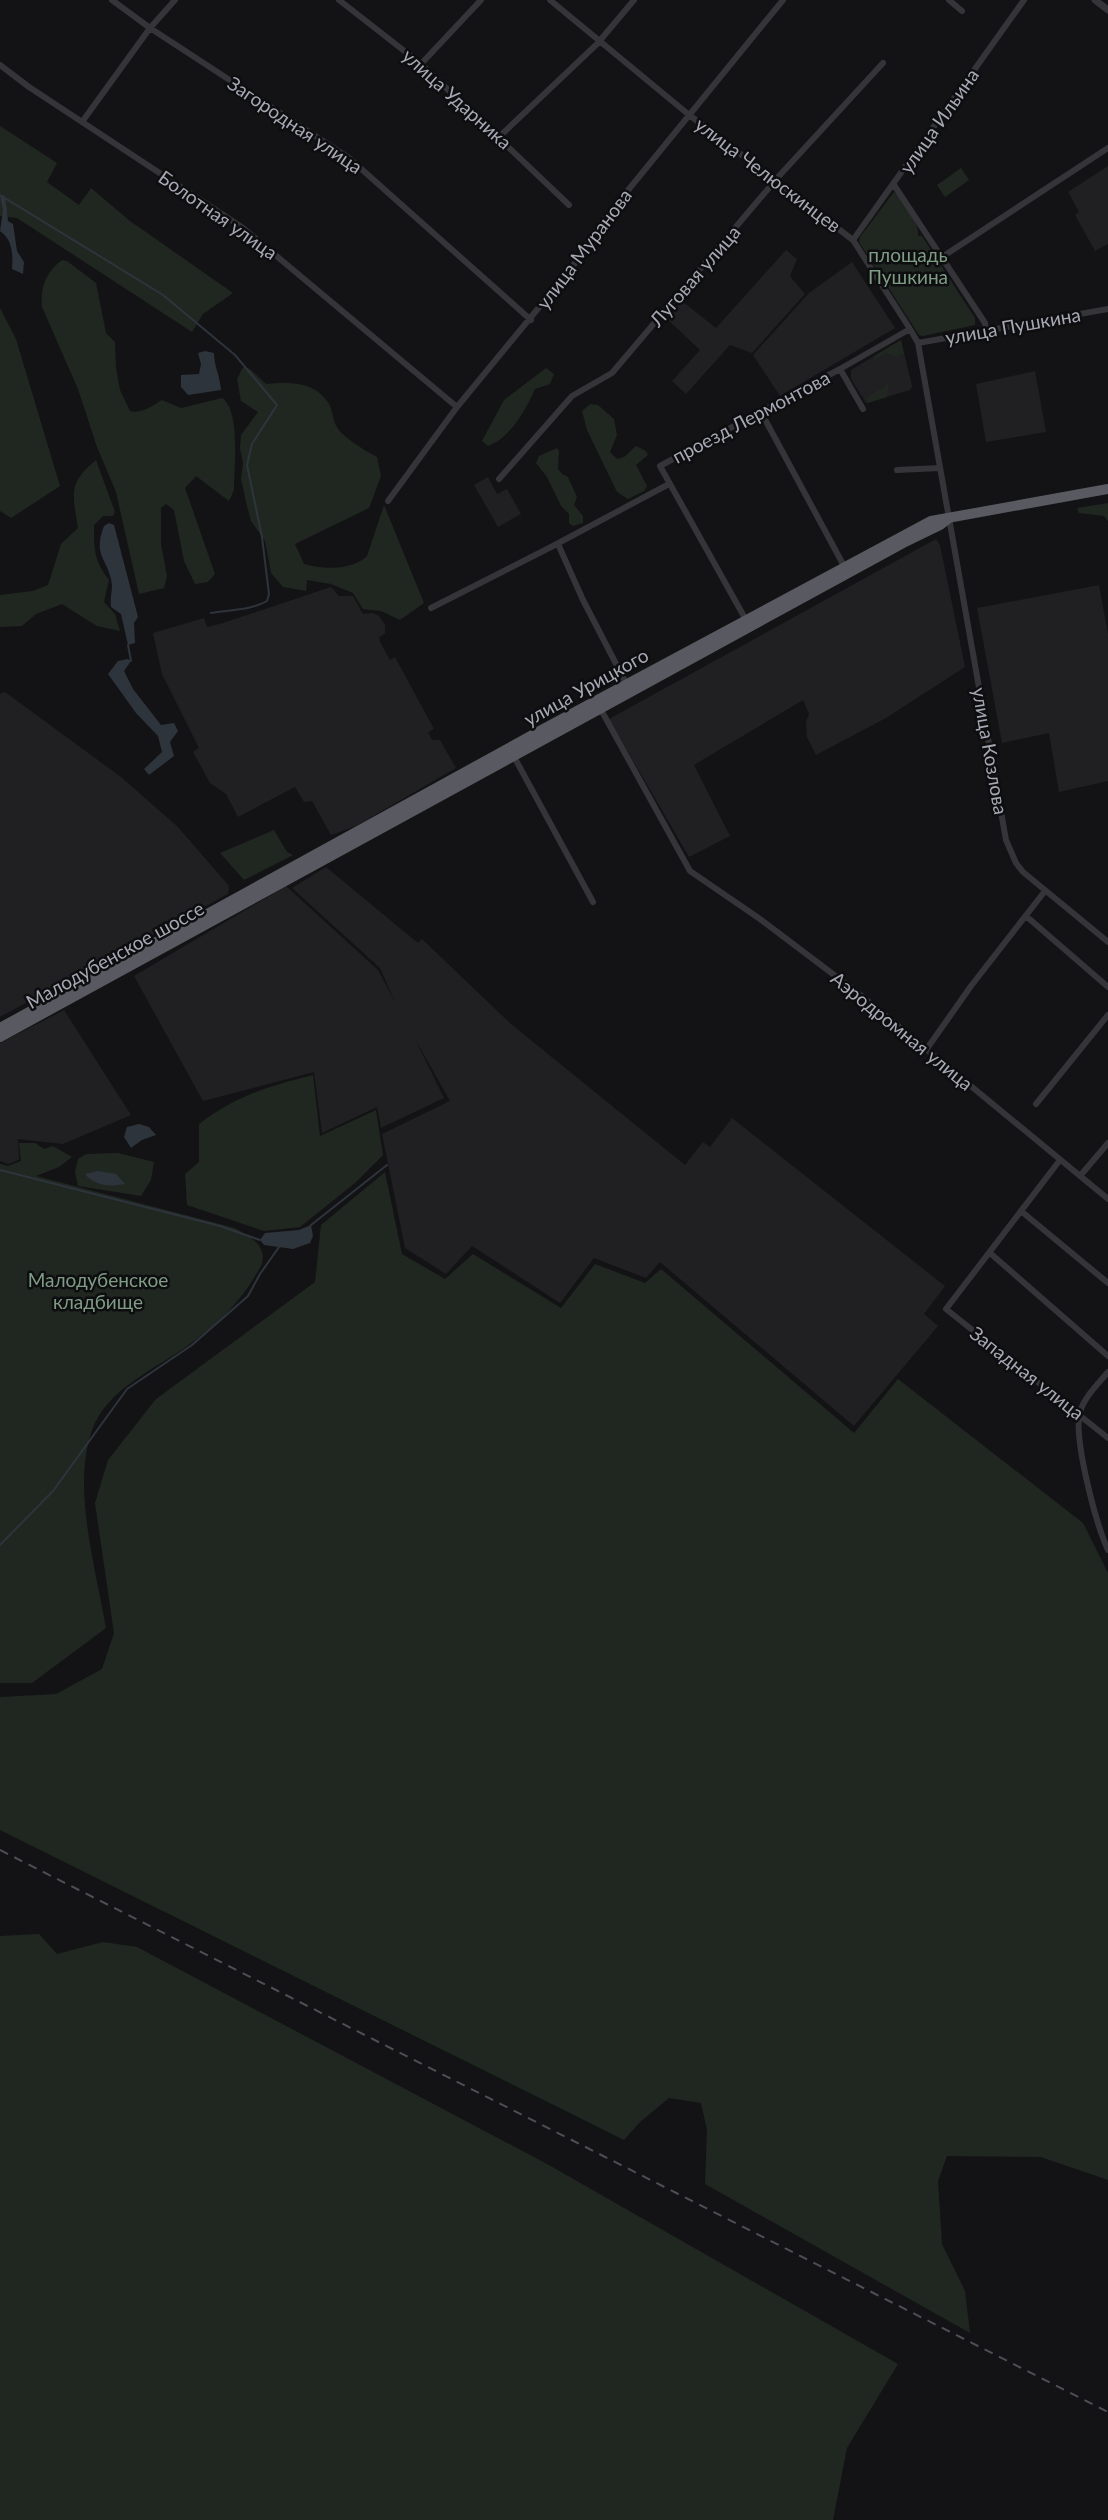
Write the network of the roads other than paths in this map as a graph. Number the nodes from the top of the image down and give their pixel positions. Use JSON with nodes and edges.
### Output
{"nodes":[{"id":1,"x":112,"y":0,"type":"edge"},
{"id":2,"x":175,"y":0,"type":"edge"},
{"id":3,"x":339,"y":0,"type":"edge"},
{"id":4,"x":481,"y":0,"type":"edge"},
{"id":5,"x":550,"y":0,"type":"edge"},
{"id":6,"x":634,"y":0,"type":"edge"},
{"id":7,"x":783,"y":0,"type":"edge"},
{"id":8,"x":949,"y":0,"type":"edge"},
{"id":9,"x":1024,"y":0,"type":"edge"},
{"id":10,"x":1095,"y":0,"type":"edge"},
{"id":11,"x":1108,"y":10,"type":"edge"},
{"id":12,"x":962,"y":11,"type":"dead end"},
{"id":13,"x":150,"y":28,"type":"junction"},
{"id":14,"x":600,"y":42,"type":"junction"},
{"id":15,"x":883,"y":63,"type":"dead end"},
{"id":16,"x":421,"y":64,"type":"junction"},
{"id":17,"x":0,"y":65,"type":"edge"},
{"id":18,"x":688,"y":114,"type":"junction"},
{"id":19,"x":82,"y":122,"type":"junction"},
{"id":20,"x":499,"y":137,"type":"junction"},
{"id":21,"x":1108,"y":148,"type":"edge"},
{"id":22,"x":776,"y":182,"type":"junction"},
{"id":23,"x":894,"y":185,"type":"junction"},
{"id":24,"x":569,"y":205,"type":"dead end"},
{"id":25,"x":853,"y":240,"type":"junction"},
{"id":26,"x":942,"y":257,"type":"junction"},
{"id":27,"x":1108,"y":309,"type":"edge"},
{"id":28,"x":531,"y":320,"type":"junction"},
{"id":29,"x":910,"y":329,"type":"junction"},
{"id":30,"x":986,"y":330,"type":"junction"},
{"id":31,"x":918,"y":343,"type":"junction"},
{"id":32,"x":840,"y":369,"type":"junction"},
{"id":33,"x":457,"y":407,"type":"junction"},
{"id":34,"x":863,"y":409,"type":"dead end"},
{"id":35,"x":761,"y":412,"type":"junction"},
{"id":36,"x":940,"y":468,"type":"junction"},
{"id":37,"x":897,"y":470,"type":"dead end"},
{"id":38,"x":499,"y":479,"type":"dead end"},
{"id":39,"x":669,"y":484,"type":"junction"},
{"id":40,"x":1108,"y":489,"type":"edge"},
{"id":41,"x":388,"y":501,"type":"dead end"},
{"id":42,"x":949,"y":517,"type":"junction"},
{"id":43,"x":558,"y":544,"type":"junction"},
{"id":44,"x":844,"y":566,"type":"junction"},
{"id":45,"x":431,"y":608,"type":"dead end"},
{"id":46,"x":746,"y":620,"type":"junction"},
{"id":47,"x":628,"y":688,"type":"junction"},
{"id":48,"x":600,"y":708,"type":"junction"},
{"id":49,"x":512,"y":752,"type":"junction"},
{"id":50,"x":1045,"y":891,"type":"junction"},
{"id":51,"x":244,"y":899,"type":"junction"},
{"id":52,"x":593,"y":902,"type":"dead end"},
{"id":53,"x":1026,"y":916,"type":"junction"},
{"id":54,"x":1108,"y":942,"type":"edge"},
{"id":55,"x":1108,"y":986,"type":"edge"},
{"id":56,"x":1108,"y":1014,"type":"edge"},
{"id":57,"x":0,"y":1028,"type":"edge"},
{"id":58,"x":0,"y":1037,"type":"edge"},
{"id":59,"x":926,"y":1050,"type":"junction"},
{"id":60,"x":1037,"y":1104,"type":"dead end"},
{"id":61,"x":1108,"y":1143,"type":"edge"},
{"id":62,"x":1060,"y":1160,"type":"junction"},
{"id":63,"x":1080,"y":1176,"type":"junction"},
{"id":64,"x":1108,"y":1199,"type":"edge"},
{"id":65,"x":1021,"y":1211,"type":"junction"},
{"id":66,"x":989,"y":1253,"type":"junction"},
{"id":67,"x":1108,"y":1283,"type":"edge"},
{"id":68,"x":1108,"y":1356,"type":"edge"},
{"id":69,"x":1108,"y":1372,"type":"edge"},
{"id":70,"x":1080,"y":1413,"type":"junction"},
{"id":71,"x":1108,"y":1437,"type":"edge"},
{"id":72,"x":1108,"y":1550,"type":"edge"}],
"edges":[{"from":1,"to":13,"type":"street","name":"Загородная улица"},
{"from":2,"to":13,"type":"street"},
{"from":3,"to":16,"type":"street","name":"улица Ударника"},
{"from":4,"to":16,"type":"street"},
{"from":5,"to":14,"type":"street","name":"улица Челюскинцев"},
{"from":6,"to":14,"type":"street"},
{"from":7,"to":18,"type":"street","name":"улица Муранова"},
{"from":8,"to":12,"type":"street"},
{"from":9,"to":23,"type":"street","name":"улица Ильина"},
{"from":10,"to":11,"type":"street"},
{"from":13,"to":19,"type":"street"},
{"from":13,"to":28,"type":"street","name":"Загородная улица"},
{"from":14,"to":18,"type":"street","name":"улица Челюскинцев"},
{"from":14,"to":20,"type":"street"},
{"from":15,"to":22,"type":"street","name":"Луговая улица"},
{"from":16,"to":20,"type":"street","name":"улица Ударника"},
{"from":17,"to":19,"type":"street","name":"Болотная улица"},
{"from":18,"to":22,"type":"street","name":"улица Челюскинцев"},
{"from":18,"to":28,"type":"street","name":"улица Муранова"},
{"from":19,"to":33,"type":"street","name":"Болотная улица"},
{"from":20,"to":24,"type":"street","name":"улица Ударника"},
{"from":21,"to":26,"type":"street"},
{"from":22,"to":25,"type":"street","name":"улица Челюскинцев"},
{"from":22,"to":38,"type":"street","name":"Луговая улица"},
{"from":23,"to":25,"type":"street","name":"улица Ильина"},
{"from":23,"to":26,"type":"street"},
{"from":25,"to":29,"type":"street","name":"улица Челюскинцев"},
{"from":26,"to":30,"type":"street"},
{"from":27,"to":30,"type":"street","name":"улица Пушкина"},
{"from":28,"to":33,"type":"street","name":"улица Муранова"},
{"from":29,"to":31,"type":"street","name":"улица Челюскинцев"},
{"from":29,"to":32,"type":"street","name":"проезд Лермонтова"},
{"from":30,"to":31,"type":"street","name":"улица Пушкина"},
{"from":31,"to":36,"type":"street","name":"улица Челюскинцев"},
{"from":32,"to":34,"type":"street"},
{"from":32,"to":35,"type":"street","name":"проезд Лермонтова"},
{"from":33,"to":41,"type":"street","name":"улица Муранова"},
{"from":35,"to":39,"type":"street","name":"проезд Лермонтова"},
{"from":35,"to":44,"type":"street"},
{"from":36,"to":37,"type":"street"},
{"from":36,"to":42,"type":"street","name":"улица Челюскинцев"},
{"from":39,"to":43,"type":"street","name":"проезд Лермонтова"},
{"from":39,"to":46,"type":"street"},
{"from":40,"to":42,"type":"highway","name":"улица Урицкого"},
{"from":42,"to":44,"type":"highway","name":"улица Урицкого"},
{"from":42,"to":47,"type":"highway","name":"улица Урицкого"},
{"from":42,"to":50,"type":"street","name":"улица Козлова"},
{"from":43,"to":45,"type":"street","name":"проезд Лермонтова"},
{"from":43,"to":47,"type":"street"},
{"from":44,"to":46,"type":"highway","name":"улица Урицкого"},
{"from":46,"to":47,"type":"highway","name":"улица Урицкого"},
{"from":47,"to":48,"type":"highway","name":"улица Урицкого"},
{"from":47,"to":49,"type":"highway","name":"улица Урицкого"},
{"from":48,"to":49,"type":"highway","name":"улица Урицкого"},
{"from":48,"to":59,"type":"street","name":"Аэродромная улица"},
{"from":49,"to":51,"type":"highway","name":"улица Урицкого"},
{"from":49,"to":52,"type":"street"},
{"from":50,"to":53,"type":"street"},
{"from":50,"to":54,"type":"street","name":"улица Козлова"},
{"from":51,"to":57,"type":"highway","name":"Малодубенское шоссе"},
{"from":51,"to":58,"type":"highway","name":"Малодубенское шоссе"},
{"from":53,"to":55,"type":"street"},
{"from":53,"to":59,"type":"street"},
{"from":56,"to":60,"type":"street"},
{"from":59,"to":62,"type":"street","name":"Аэродромная улица"},
{"from":61,"to":63,"type":"street"},
{"from":62,"to":63,"type":"street","name":"Аэродромная улица"},
{"from":62,"to":65,"type":"street"},
{"from":63,"to":64,"type":"street","name":"Аэродромная улица"},
{"from":65,"to":66,"type":"street"},
{"from":65,"to":67,"type":"street"},
{"from":66,"to":68,"type":"street"},
{"from":66,"to":70,"type":"street","name":"Западная улица"},
{"from":69,"to":70,"type":"street"},
{"from":70,"to":71,"type":"street","name":"Западная улица"},
{"from":70,"to":72,"type":"street"}]}
